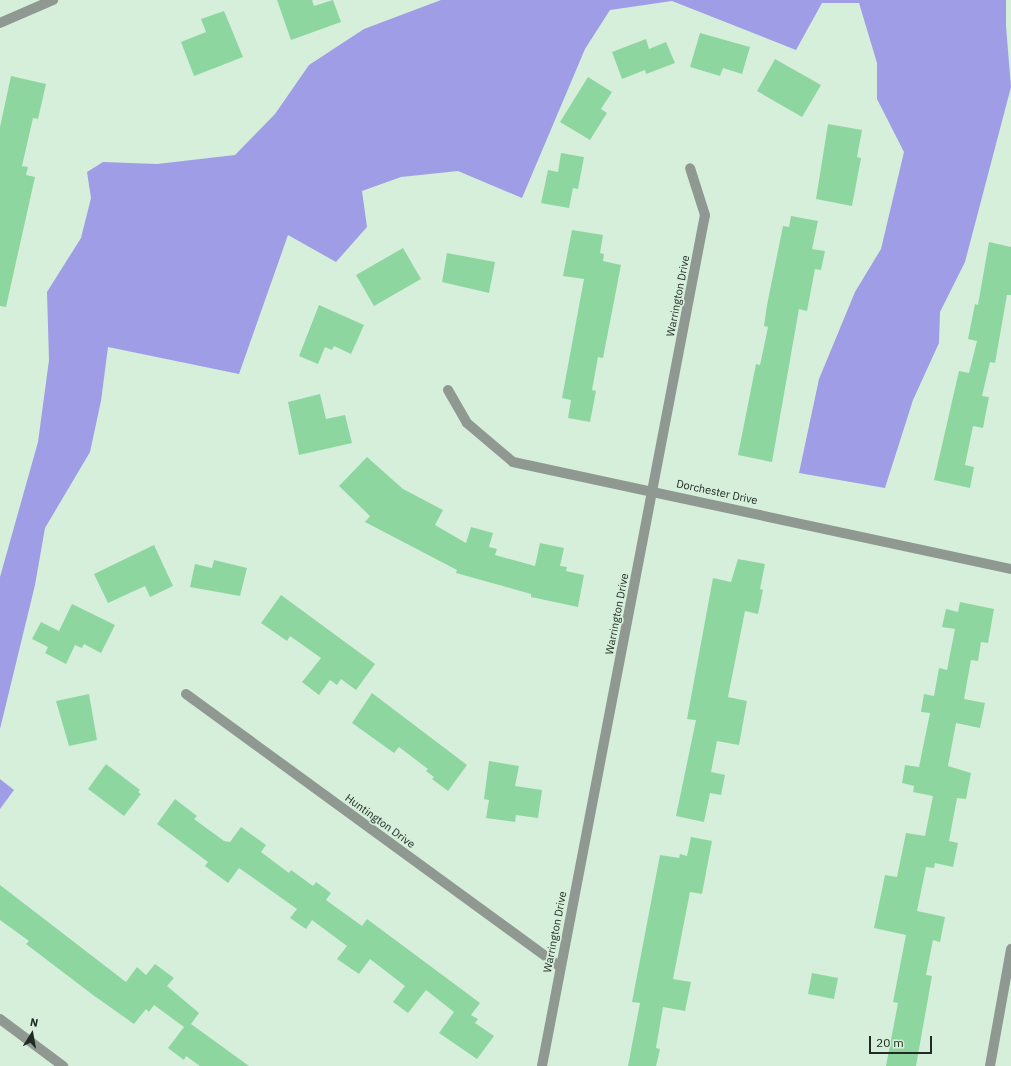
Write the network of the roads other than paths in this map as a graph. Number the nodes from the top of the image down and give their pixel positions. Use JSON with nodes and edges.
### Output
{"nodes":[{"id":1,"x":53,"y":0,"type":"edge"},
{"id":2,"x":0,"y":24,"type":"edge"},
{"id":3,"x":690,"y":168,"type":"dead end"},
{"id":4,"x":448,"y":390,"type":"dead end"},
{"id":5,"x":653,"y":491,"type":"junction"},
{"id":6,"x":1011,"y":569,"type":"edge"},
{"id":7,"x":186,"y":694,"type":"dead end"},
{"id":8,"x":1011,"y":949,"type":"edge"},
{"id":9,"x":560,"y":967,"type":"junction"},
{"id":10,"x":0,"y":1019,"type":"edge"},
{"id":11,"x":63,"y":1066,"type":"edge"},
{"id":12,"x":542,"y":1066,"type":"edge"},
{"id":13,"x":990,"y":1066,"type":"edge"}],
"edges":[{"from":1,"to":2,"type":"street"},
{"from":3,"to":5,"type":"street","name":"Warrington Drive"},
{"from":4,"to":5,"type":"street","name":"Dorchester Drive"},
{"from":5,"to":6,"type":"street","name":"Dorchester Drive"},
{"from":5,"to":9,"type":"street","name":"Warrington Drive"},
{"from":7,"to":9,"type":"street","name":"Huntington Drive"},
{"from":8,"to":13,"type":"street"},
{"from":9,"to":12,"type":"street","name":"Warrington Drive"},
{"from":10,"to":11,"type":"street"}]}
